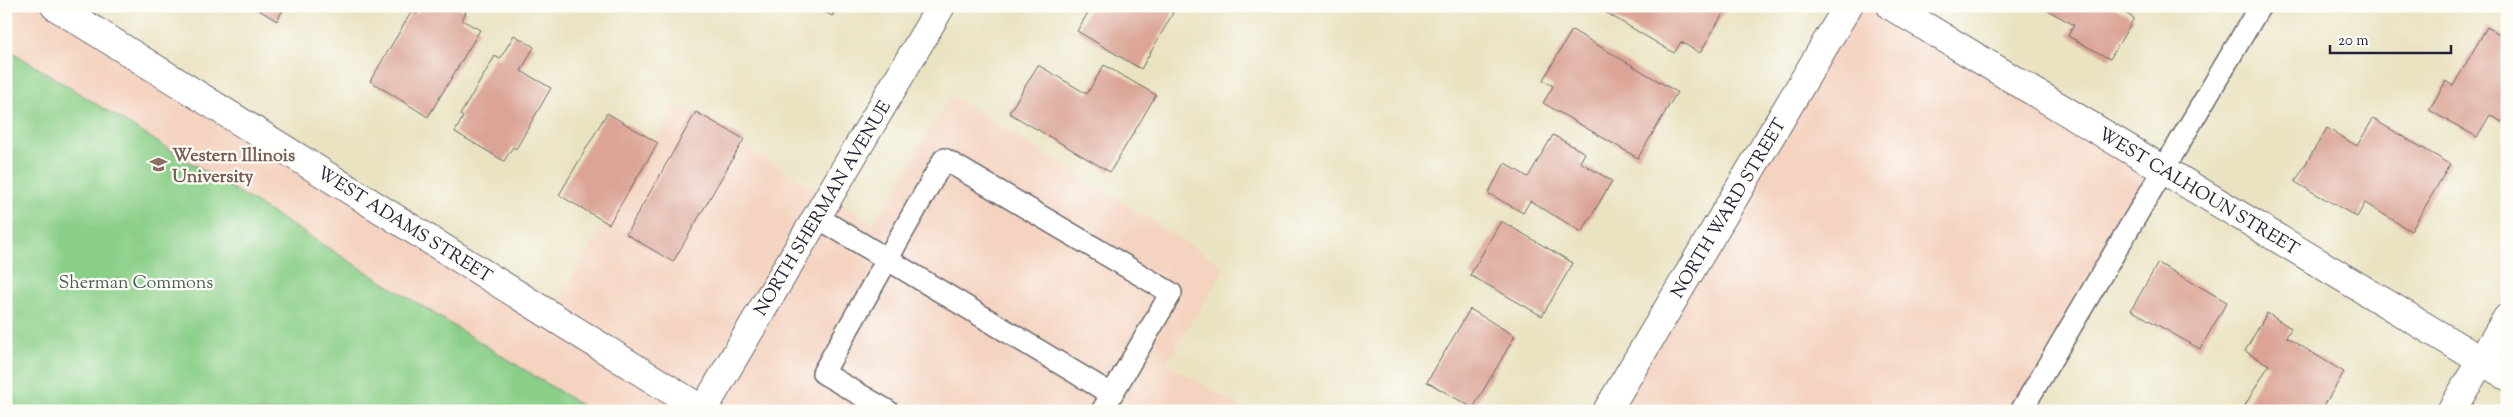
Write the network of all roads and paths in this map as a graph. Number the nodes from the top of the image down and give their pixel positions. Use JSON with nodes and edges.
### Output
{"nodes":[{"id":1,"x":55,"y":6,"type":"edge"},
{"id":2,"x":941,"y":6,"type":"edge"},
{"id":3,"x":1848,"y":6,"type":"edge"},
{"id":4,"x":1891,"y":6,"type":"edge"},
{"id":5,"x":2260,"y":6,"type":"edge"},
{"id":6,"x":2164,"y":170,"type":"junction"},
{"id":7,"x":817,"y":217,"type":"junction"},
{"id":8,"x":887,"y":260,"type":"junction"},
{"id":9,"x":2507,"y":318,"type":"edge"},
{"id":10,"x":2481,"y":360,"type":"junction"},
{"id":11,"x":2507,"y":376,"type":"edge"},
{"id":12,"x":1107,"y":402,"type":"edge"},
{"id":13,"x":703,"y":411,"type":"edge"},
{"id":14,"x":888,"y":411,"type":"edge"},
{"id":15,"x":1607,"y":411,"type":"edge"},
{"id":16,"x":2021,"y":411,"type":"edge"},
{"id":17,"x":2451,"y":411,"type":"edge"}],
"edges":[{"from":1,"to":13,"type":"street","name":"WEST ADAMS STREET"},
{"from":2,"to":7,"type":"street","name":"NORTH SHERMAN AVENUE"},
{"from":3,"to":15,"type":"street","name":"NORTH WARD STREET"},
{"from":4,"to":6,"type":"street","name":"WEST CALHOUN STREET"},
{"from":5,"to":6,"type":"lane"},
{"from":6,"to":10,"type":"street","name":"WEST CALHOUN STREET"},
{"from":6,"to":16,"type":"lane"},
{"from":7,"to":8,"type":"lane"},
{"from":7,"to":13,"type":"street","name":"NORTH SHERMAN AVENUE"},
{"from":8,"to":12,"type":"lane"},
{"from":8,"to":12,"type":"lane"},
{"from":8,"to":14,"type":"lane"},
{"from":9,"to":10,"type":"street"},
{"from":10,"to":11,"type":"street","name":"WEST CALHOUN STREET"},
{"from":10,"to":17,"type":"street"}]}
